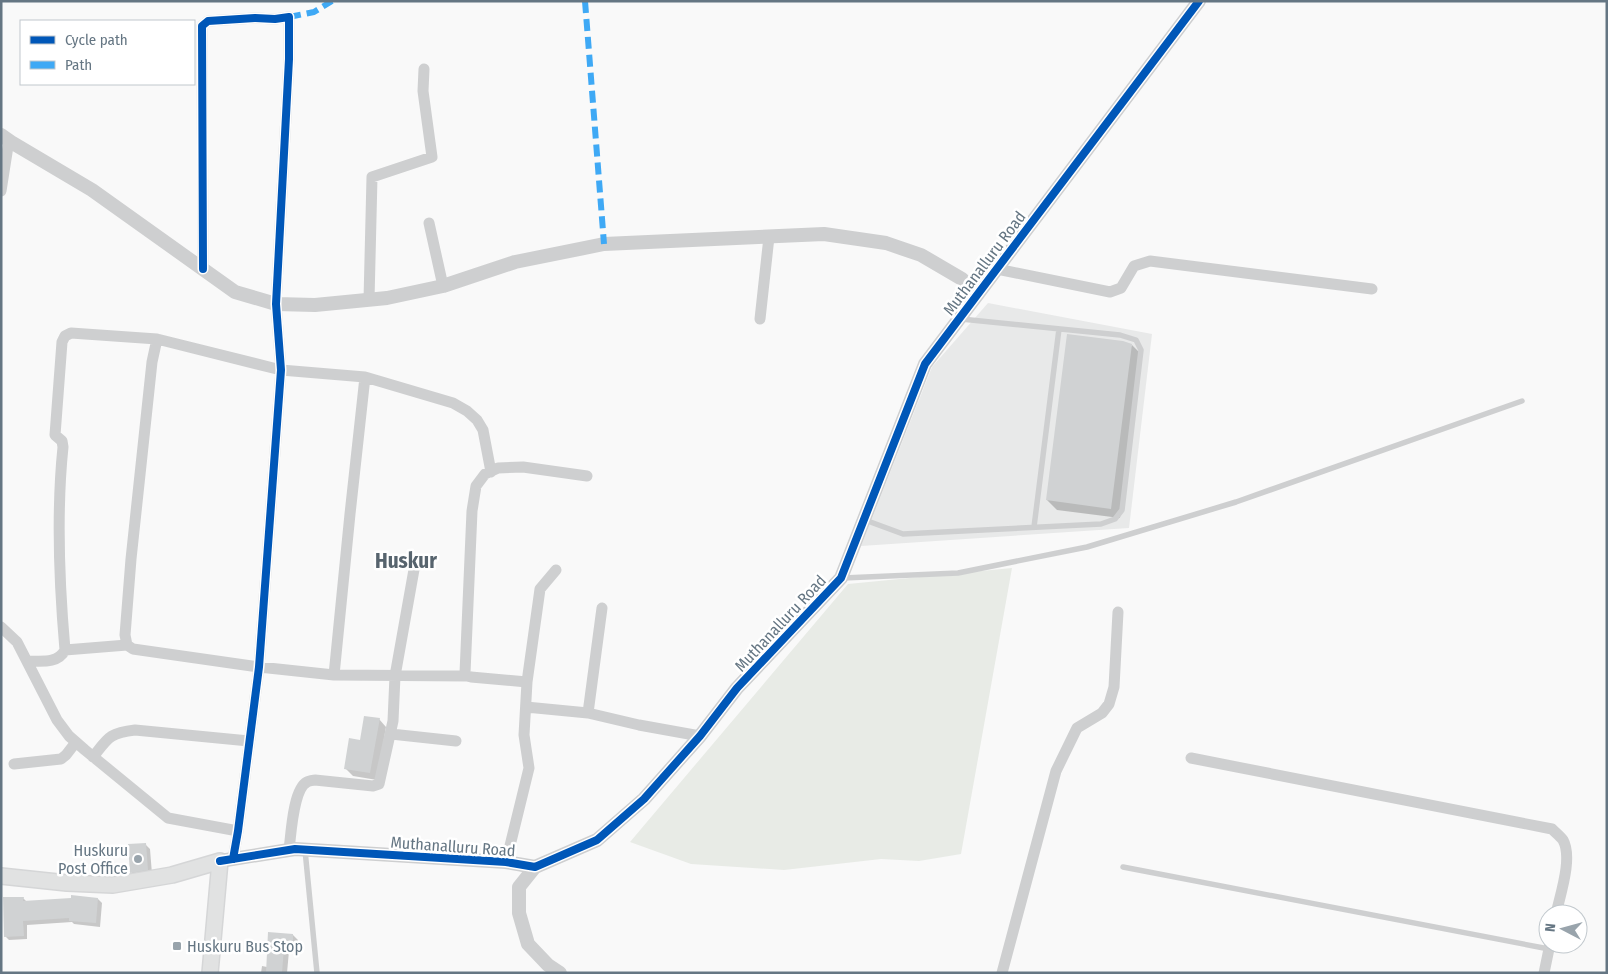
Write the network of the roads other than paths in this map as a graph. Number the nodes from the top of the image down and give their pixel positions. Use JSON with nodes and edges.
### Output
{"nodes":[{"id":1,"x":1199,"y":1,"type":"edge"},
{"id":2,"x":424,"y":69,"type":"dead end"},
{"id":3,"x":5,"y":137,"type":"edge"},
{"id":4,"x":1,"y":191,"type":"edge"},
{"id":5,"x":429,"y":223,"type":"dead end"},
{"id":6,"x":769,"y":237,"type":"junction"},
{"id":7,"x":203,"y":269,"type":"junction"},
{"id":8,"x":998,"y":269,"type":"junction"},
{"id":9,"x":443,"y":286,"type":"junction"},
{"id":10,"x":1372,"y":289,"type":"dead end"},
{"id":11,"x":978,"y":294,"type":"junction"},
{"id":12,"x":369,"y":300,"type":"junction"},
{"id":13,"x":276,"y":304,"type":"junction"},
{"id":14,"x":760,"y":319,"type":"dead end"},
{"id":15,"x":959,"y":319,"type":"junction"},
{"id":16,"x":1059,"y":329,"type":"junction"},
{"id":17,"x":157,"y":339,"type":"junction"},
{"id":18,"x":281,"y":370,"type":"junction"},
{"id":19,"x":365,"y":377,"type":"junction"},
{"id":20,"x":1522,"y":401,"type":"dead end"},
{"id":21,"x":491,"y":472,"type":"junction"},
{"id":22,"x":587,"y":476,"type":"dead end"},
{"id":23,"x":864,"y":520,"type":"junction"},
{"id":24,"x":1034,"y":528,"type":"junction"},
{"id":25,"x":414,"y":564,"type":"dead end"},
{"id":26,"x":556,"y":570,"type":"dead end"},
{"id":27,"x":841,"y":578,"type":"junction"},
{"id":28,"x":602,"y":608,"type":"dead end"},
{"id":29,"x":1118,"y":612,"type":"dead end"},
{"id":30,"x":1,"y":627,"type":"edge"},
{"id":31,"x":127,"y":645,"type":"junction"},
{"id":32,"x":65,"y":650,"type":"junction"},
{"id":33,"x":27,"y":661,"type":"junction"},
{"id":34,"x":259,"y":667,"type":"junction"},
{"id":35,"x":334,"y":675,"type":"junction"},
{"id":36,"x":395,"y":676,"type":"junction"},
{"id":37,"x":467,"y":676,"type":"junction"},
{"id":38,"x":527,"y":682,"type":"junction"},
{"id":39,"x":526,"y":707,"type":"junction"},
{"id":40,"x":588,"y":713,"type":"junction"},
{"id":41,"x":391,"y":734,"type":"junction"},
{"id":42,"x":700,"y":736,"type":"junction"},
{"id":43,"x":249,"y":741,"type":"junction"},
{"id":44,"x":456,"y":741,"type":"dead end"},
{"id":45,"x":76,"y":742,"type":"junction"},
{"id":46,"x":93,"y":757,"type":"junction"},
{"id":47,"x":1191,"y":758,"type":"dead end"},
{"id":48,"x":14,"y":764,"type":"dead end"},
{"id":49,"x":238,"y":831,"type":"junction"},
{"id":50,"x":289,"y":850,"type":"junction"},
{"id":51,"x":305,"y":850,"type":"junction"},
{"id":52,"x":226,"y":860,"type":"junction"},
{"id":53,"x":506,"y":862,"type":"junction"},
{"id":54,"x":534,"y":867,"type":"junction"},
{"id":55,"x":1124,"y":867,"type":"dead end"},
{"id":56,"x":1,"y":876,"type":"edge"},
{"id":57,"x":1558,"y":904,"type":"edge"},
{"id":58,"x":1538,"y":944,"type":"edge"},
{"id":59,"x":1548,"y":954,"type":"edge"},
{"id":60,"x":210,"y":973,"type":"edge"},
{"id":61,"x":318,"y":973,"type":"edge"},
{"id":62,"x":560,"y":973,"type":"edge"},
{"id":63,"x":1002,"y":973,"type":"edge"},
{"id":64,"x":1544,"y":973,"type":"edge"}],
"edges":[{"from":1,"to":8,"type":"street","name":"Muthanalluru Road"},
{"from":2,"to":12,"type":"street"},
{"from":3,"to":4,"type":"street"},
{"from":3,"to":7,"type":"street"},
{"from":5,"to":9,"type":"street"},
{"from":6,"to":9,"type":"street"},
{"from":6,"to":11,"type":"street"},
{"from":6,"to":14,"type":"street"},
{"from":7,"to":13,"type":"street"},
{"from":7,"to":13,"type":"street"},
{"from":8,"to":10,"type":"street"},
{"from":8,"to":11,"type":"street","name":"Muthanalluru Road"},
{"from":9,"to":12,"type":"street"},
{"from":11,"to":15,"type":"street","name":"Muthanalluru Road"},
{"from":12,"to":13,"type":"street"},
{"from":13,"to":18,"type":"street"},
{"from":15,"to":16,"type":"lane"},
{"from":15,"to":23,"type":"street","name":"Muthanalluru Road"},
{"from":16,"to":24,"type":"lane"},
{"from":16,"to":24,"type":"lane"},
{"from":17,"to":18,"type":"street"},
{"from":17,"to":31,"type":"street"},
{"from":17,"to":32,"type":"street"},
{"from":18,"to":19,"type":"street"},
{"from":18,"to":34,"type":"street"},
{"from":19,"to":21,"type":"street"},
{"from":19,"to":35,"type":"street"},
{"from":20,"to":27,"type":"lane"},
{"from":21,"to":22,"type":"street"},
{"from":21,"to":37,"type":"street"},
{"from":23,"to":24,"type":"lane"},
{"from":23,"to":27,"type":"street","name":"Muthanalluru Road"},
{"from":25,"to":36,"type":"street"},
{"from":26,"to":38,"type":"street"},
{"from":27,"to":42,"type":"street","name":"Muthanalluru Road"},
{"from":28,"to":40,"type":"street"},
{"from":29,"to":63,"type":"street"},
{"from":30,"to":33,"type":"street"},
{"from":31,"to":32,"type":"street"},
{"from":31,"to":34,"type":"street"},
{"from":32,"to":33,"type":"street"},
{"from":33,"to":45,"type":"street"},
{"from":34,"to":35,"type":"street"},
{"from":34,"to":43,"type":"street"},
{"from":35,"to":36,"type":"street"},
{"from":36,"to":37,"type":"street"},
{"from":36,"to":41,"type":"street"},
{"from":37,"to":38,"type":"street"},
{"from":38,"to":39,"type":"street"},
{"from":39,"to":40,"type":"street"},
{"from":39,"to":53,"type":"street"},
{"from":40,"to":42,"type":"street"},
{"from":41,"to":44,"type":"street"},
{"from":41,"to":50,"type":"street"},
{"from":42,"to":54,"type":"street","name":"Muthanalluru Road"},
{"from":43,"to":46,"type":"street"},
{"from":43,"to":49,"type":"street"},
{"from":45,"to":46,"type":"street"},
{"from":45,"to":48,"type":"street"},
{"from":46,"to":49,"type":"street"},
{"from":47,"to":57,"type":"street"},
{"from":49,"to":52,"type":"street"},
{"from":50,"to":51,"type":"street","name":"Muthanalluru Road"},
{"from":50,"to":52,"type":"street","name":"Muthanalluru Road"},
{"from":51,"to":53,"type":"street","name":"Muthanalluru Road"},
{"from":51,"to":61,"type":"lane"},
{"from":52,"to":56,"type":"main road"},
{"from":52,"to":60,"type":"main road"},
{"from":53,"to":54,"type":"street","name":"Muthanalluru Road"},
{"from":54,"to":62,"type":"street"},
{"from":55,"to":58,"type":"lane"},
{"from":59,"to":64,"type":"street"}]}
